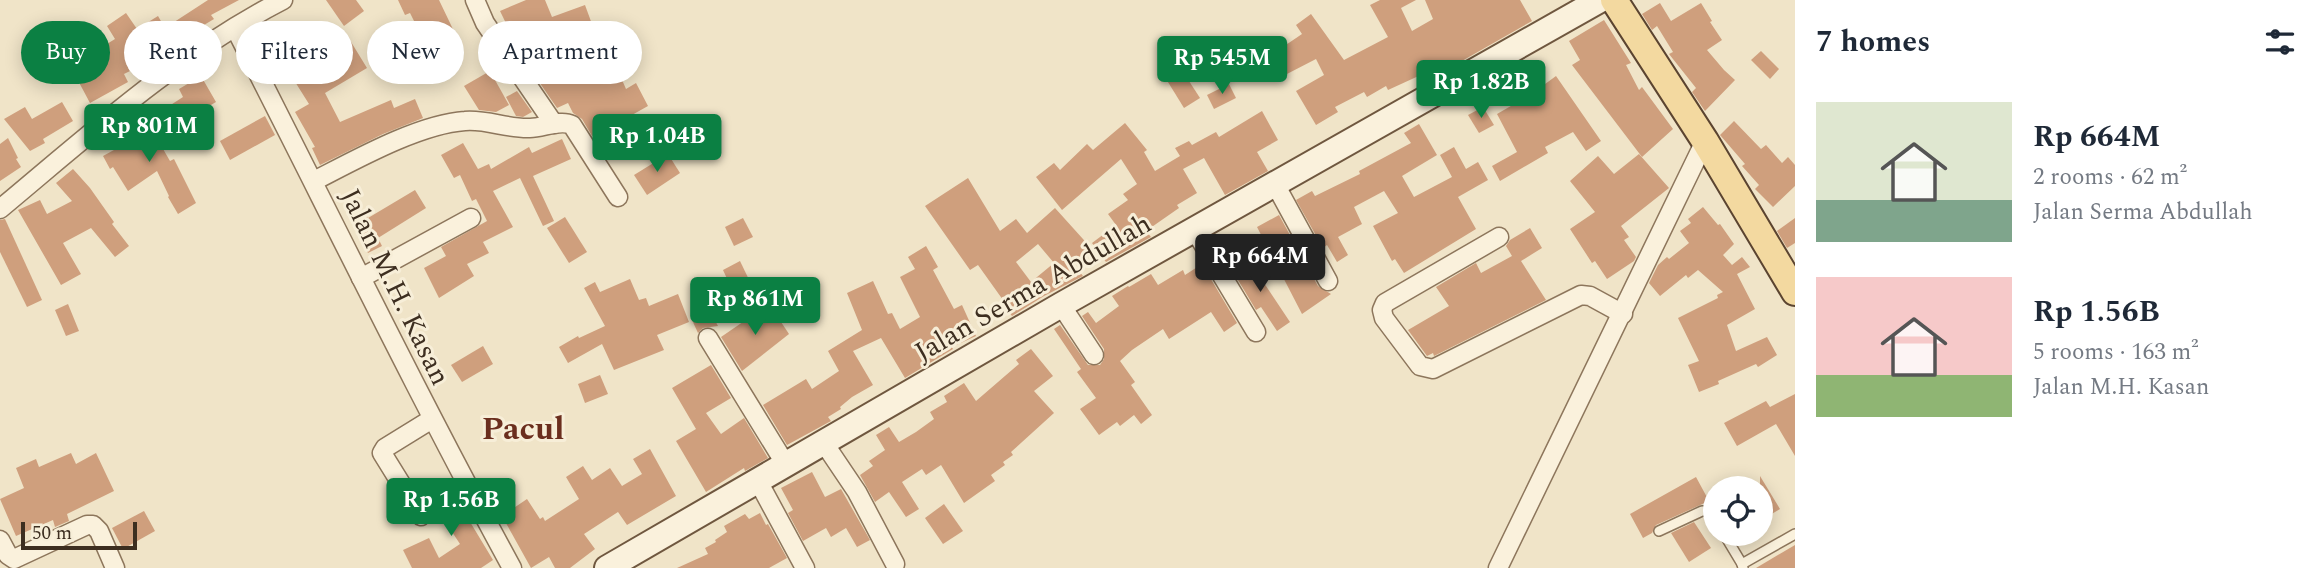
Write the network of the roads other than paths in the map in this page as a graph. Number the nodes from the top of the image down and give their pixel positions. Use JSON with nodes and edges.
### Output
{"nodes":[{"id":1,"x":283,"y":0,"type":"edge"},
{"id":2,"x":475,"y":0,"type":"edge"},
{"id":3,"x":1600,"y":0,"type":"edge"},
{"id":4,"x":1614,"y":0,"type":"edge"},
{"id":5,"x":235,"y":28,"type":"junction"},
{"id":6,"x":554,"y":124,"type":"junction"},
{"id":7,"x":1705,"y":141,"type":"junction"},
{"id":8,"x":314,"y":181,"type":"junction"},
{"id":9,"x":1275,"y":184,"type":"junction"},
{"id":10,"x":618,"y":197,"type":"dead end"},
{"id":11,"x":0,"y":209,"type":"edge"},
{"id":12,"x":471,"y":218,"type":"dead end"},
{"id":13,"x":1194,"y":229,"type":"junction"},
{"id":14,"x":1499,"y":237,"type":"dead end"},
{"id":15,"x":361,"y":278,"type":"junction"},
{"id":16,"x":1328,"y":281,"type":"dead end"},
{"id":17,"x":1795,"y":292,"type":"edge"},
{"id":18,"x":1060,"y":305,"type":"junction"},
{"id":19,"x":1623,"y":314,"type":"junction"},
{"id":20,"x":1256,"y":332,"type":"dead end"},
{"id":21,"x":708,"y":338,"type":"dead end"},
{"id":22,"x":1094,"y":355,"type":"dead end"},
{"id":23,"x":432,"y":419,"type":"junction"},
{"id":24,"x":824,"y":443,"type":"junction"},
{"id":25,"x":786,"y":465,"type":"junction"},
{"id":26,"x":758,"y":481,"type":"junction"},
{"id":27,"x":1703,"y":511,"type":"edge"},
{"id":28,"x":421,"y":516,"type":"dead end"},
{"id":29,"x":1659,"y":531,"type":"dead end"},
{"id":30,"x":1795,"y":534,"type":"edge"},
{"id":31,"x":0,"y":540,"type":"edge"},
{"id":32,"x":1731,"y":546,"type":"edge"},
{"id":33,"x":5,"y":560,"type":"edge"},
{"id":34,"x":895,"y":564,"type":"dead end"},
{"id":35,"x":1742,"y":566,"type":"edge"},
{"id":36,"x":115,"y":568,"type":"edge"},
{"id":37,"x":512,"y":568,"type":"edge"},
{"id":38,"x":607,"y":568,"type":"edge"},
{"id":39,"x":805,"y":568,"type":"edge"},
{"id":40,"x":1498,"y":568,"type":"edge"}],
"edges":[{"from":1,"to":5,"type":"street"},
{"from":2,"to":6,"type":"street"},
{"from":3,"to":9,"type":"main road","name":"Jalan Serma Abdullah"},
{"from":4,"to":7,"type":"main road"},
{"from":5,"to":8,"type":"street","name":"Jalan M.H. Kasan"},
{"from":5,"to":11,"type":"street"},
{"from":6,"to":8,"type":"street"},
{"from":6,"to":10,"type":"street"},
{"from":7,"to":17,"type":"main road"},
{"from":7,"to":19,"type":"street"},
{"from":8,"to":15,"type":"street","name":"Jalan M.H. Kasan"},
{"from":9,"to":13,"type":"main road","name":"Jalan Serma Abdullah"},
{"from":9,"to":16,"type":"street"},
{"from":12,"to":15,"type":"street"},
{"from":13,"to":18,"type":"main road","name":"Jalan Serma Abdullah"},
{"from":13,"to":20,"type":"street"},
{"from":14,"to":19,"type":"street"},
{"from":15,"to":23,"type":"street","name":"Jalan M.H. Kasan"},
{"from":18,"to":22,"type":"street"},
{"from":18,"to":24,"type":"main road","name":"Jalan Serma Abdullah"},
{"from":19,"to":40,"type":"street"},
{"from":21,"to":25,"type":"street"},
{"from":23,"to":28,"type":"street"},
{"from":23,"to":37,"type":"street","name":"Jalan M.H. Kasan"},
{"from":24,"to":25,"type":"main road","name":"Jalan Serma Abdullah"},
{"from":24,"to":34,"type":"street"},
{"from":25,"to":26,"type":"main road","name":"Jalan Serma Abdullah"},
{"from":26,"to":38,"type":"main road","name":"Jalan Serma Abdullah"},
{"from":26,"to":39,"type":"street"},
{"from":27,"to":29,"type":"lane"},
{"from":30,"to":35,"type":"lane"},
{"from":31,"to":33,"type":"street"},
{"from":32,"to":35,"type":"lane"},
{"from":33,"to":36,"type":"street"}]}
